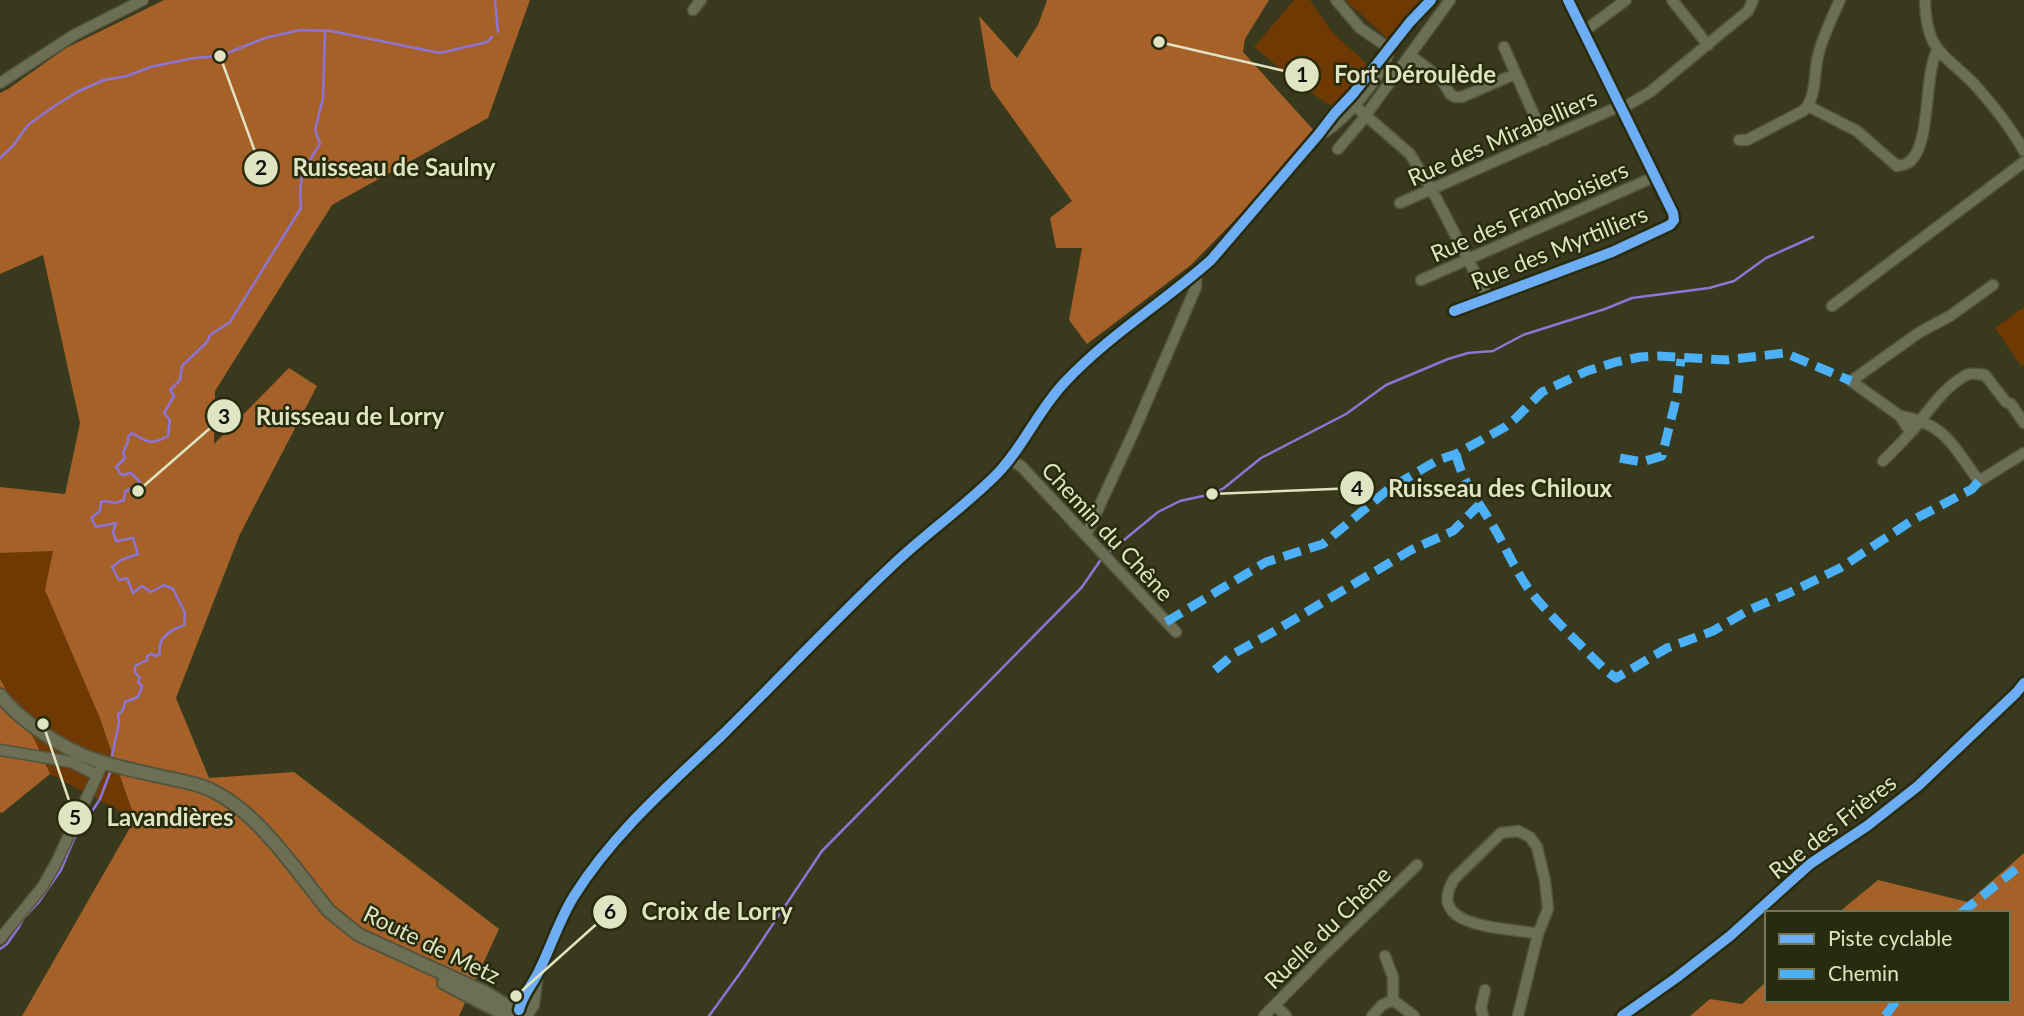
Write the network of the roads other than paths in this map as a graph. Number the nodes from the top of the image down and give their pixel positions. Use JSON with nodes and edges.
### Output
{"nodes":[{"id":1,"x":143,"y":0,"type":"edge"},
{"id":2,"x":701,"y":0,"type":"edge"},
{"id":3,"x":1336,"y":0,"type":"edge"},
{"id":4,"x":1450,"y":0,"type":"edge"},
{"id":5,"x":1568,"y":0,"type":"edge"},
{"id":6,"x":1626,"y":0,"type":"edge"},
{"id":7,"x":1672,"y":0,"type":"edge"},
{"id":8,"x":1753,"y":0,"type":"edge"},
{"id":9,"x":1840,"y":0,"type":"edge"},
{"id":10,"x":1925,"y":0,"type":"edge"},
{"id":11,"x":1428,"y":2,"type":"edge"},
{"id":12,"x":693,"y":9,"type":"dead end"},
{"id":13,"x":1583,"y":32,"type":"junction"},
{"id":14,"x":1708,"y":45,"type":"junction"},
{"id":15,"x":1504,"y":47,"type":"dead end"},
{"id":16,"x":1390,"y":49,"type":"junction"},
{"id":17,"x":1937,"y":51,"type":"junction"},
{"id":18,"x":1409,"y":55,"type":"junction"},
{"id":19,"x":1515,"y":74,"type":"junction"},
{"id":20,"x":0,"y":83,"type":"edge"},
{"id":21,"x":1351,"y":103,"type":"junction"},
{"id":22,"x":1619,"y":107,"type":"junction"},
{"id":23,"x":1808,"y":107,"type":"junction"},
{"id":24,"x":1365,"y":116,"type":"junction"},
{"id":25,"x":1545,"y":140,"type":"junction"},
{"id":26,"x":1739,"y":140,"type":"dead end"},
{"id":27,"x":1338,"y":149,"type":"dead end"},
{"id":28,"x":2024,"y":151,"type":"edge"},
{"id":29,"x":2024,"y":162,"type":"edge"},
{"id":30,"x":1656,"y":181,"type":"junction"},
{"id":31,"x":1432,"y":190,"type":"junction"},
{"id":32,"x":1400,"y":203,"type":"dead end"},
{"id":33,"x":1471,"y":263,"type":"junction"},
{"id":34,"x":1194,"y":275,"type":"junction"},
{"id":35,"x":1421,"y":280,"type":"dead end"},
{"id":36,"x":1993,"y":285,"type":"dead end"},
{"id":37,"x":1490,"y":296,"type":"junction"},
{"id":38,"x":1832,"y":306,"type":"dead end"},
{"id":39,"x":1454,"y":311,"type":"dead end"},
{"id":40,"x":2024,"y":423,"type":"edge"},
{"id":41,"x":1916,"y":426,"type":"junction"},
{"id":42,"x":2024,"y":453,"type":"edge"},
{"id":43,"x":1010,"y":459,"type":"junction"},
{"id":44,"x":1883,"y":461,"type":"dead end"},
{"id":45,"x":1086,"y":535,"type":"junction"},
{"id":46,"x":1176,"y":632,"type":"dead end"},
{"id":47,"x":2024,"y":683,"type":"edge"},
{"id":48,"x":0,"y":695,"type":"edge"},
{"id":49,"x":0,"y":750,"type":"edge"},
{"id":50,"x":109,"y":764,"type":"junction"},
{"id":51,"x":97,"y":775,"type":"junction"},
{"id":52,"x":1417,"y":865,"type":"dead end"},
{"id":53,"x":1538,"y":934,"type":"junction"},
{"id":54,"x":0,"y":939,"type":"edge"},
{"id":55,"x":1385,"y":956,"type":"dead end"},
{"id":56,"x":1485,"y":990,"type":"dead end"},
{"id":57,"x":1393,"y":1000,"type":"junction"},
{"id":58,"x":517,"y":1014,"type":"edge"},
{"id":59,"x":1264,"y":1016,"type":"edge"},
{"id":60,"x":1372,"y":1016,"type":"edge"},
{"id":61,"x":1414,"y":1016,"type":"edge"},
{"id":62,"x":1483,"y":1016,"type":"edge"},
{"id":63,"x":1518,"y":1016,"type":"edge"},
{"id":64,"x":1622,"y":1016,"type":"edge"}],
"edges":[{"from":1,"to":20,"type":"street"},
{"from":2,"to":12,"type":"street"},
{"from":3,"to":16,"type":"street"},
{"from":4,"to":18,"type":"street"},
{"from":5,"to":13,"type":"street"},
{"from":6,"to":13,"type":"street"},
{"from":7,"to":14,"type":"street"},
{"from":8,"to":14,"type":"street","name":"Rue des Mirabelliers"},
{"from":9,"to":23,"type":"street"},
{"from":10,"to":17,"type":"street"},
{"from":11,"to":16,"type":"street"},
{"from":13,"to":22,"type":"street"},
{"from":14,"to":22,"type":"street","name":"Rue des Mirabelliers"},
{"from":15,"to":19,"type":"street"},
{"from":16,"to":21,"type":"street"},
{"from":17,"to":23,"type":"street"},
{"from":17,"to":28,"type":"street"},
{"from":18,"to":19,"type":"street"},
{"from":18,"to":24,"type":"street"},
{"from":19,"to":25,"type":"street"},
{"from":21,"to":24,"type":"street"},
{"from":21,"to":34,"type":"street"},
{"from":22,"to":25,"type":"street","name":"Rue des Mirabelliers"},
{"from":22,"to":30,"type":"street"},
{"from":23,"to":26,"type":"street"},
{"from":24,"to":27,"type":"street"},
{"from":24,"to":31,"type":"street"},
{"from":25,"to":31,"type":"street","name":"Rue des Mirabelliers"},
{"from":29,"to":38,"type":"street"},
{"from":30,"to":33,"type":"street","name":"Rue des Framboisiers"},
{"from":30,"to":37,"type":"street","name":"Rue des Myrtilliers"},
{"from":31,"to":32,"type":"street","name":"Rue des Mirabelliers"},
{"from":31,"to":33,"type":"street"},
{"from":33,"to":35,"type":"street","name":"Rue des Framboisiers"},
{"from":33,"to":37,"type":"street"},
{"from":34,"to":43,"type":"street"},
{"from":34,"to":45,"type":"street"},
{"from":36,"to":41,"type":"street"},
{"from":37,"to":39,"type":"street","name":"Rue des Myrtilliers"},
{"from":40,"to":41,"type":"street"},
{"from":41,"to":42,"type":"street"},
{"from":41,"to":44,"type":"street"},
{"from":43,"to":45,"type":"street","name":"Chemin du Chêne"},
{"from":43,"to":58,"type":"street"},
{"from":45,"to":46,"type":"street","name":"Chemin du Chêne"},
{"from":47,"to":64,"type":"street","name":"Rue des Frières"},
{"from":48,"to":50,"type":"main road","name":"Route de Metz"},
{"from":49,"to":51,"type":"street"},
{"from":50,"to":51,"type":"street"},
{"from":50,"to":58,"type":"main road","name":"Route de Metz"},
{"from":51,"to":54,"type":"street"},
{"from":52,"to":59,"type":"street","name":"Ruelle du Chêne"},
{"from":53,"to":53,"type":"street"},
{"from":53,"to":63,"type":"street"},
{"from":55,"to":57,"type":"street"},
{"from":56,"to":62,"type":"street"},
{"from":57,"to":60,"type":"street"},
{"from":57,"to":61,"type":"street"}]}
